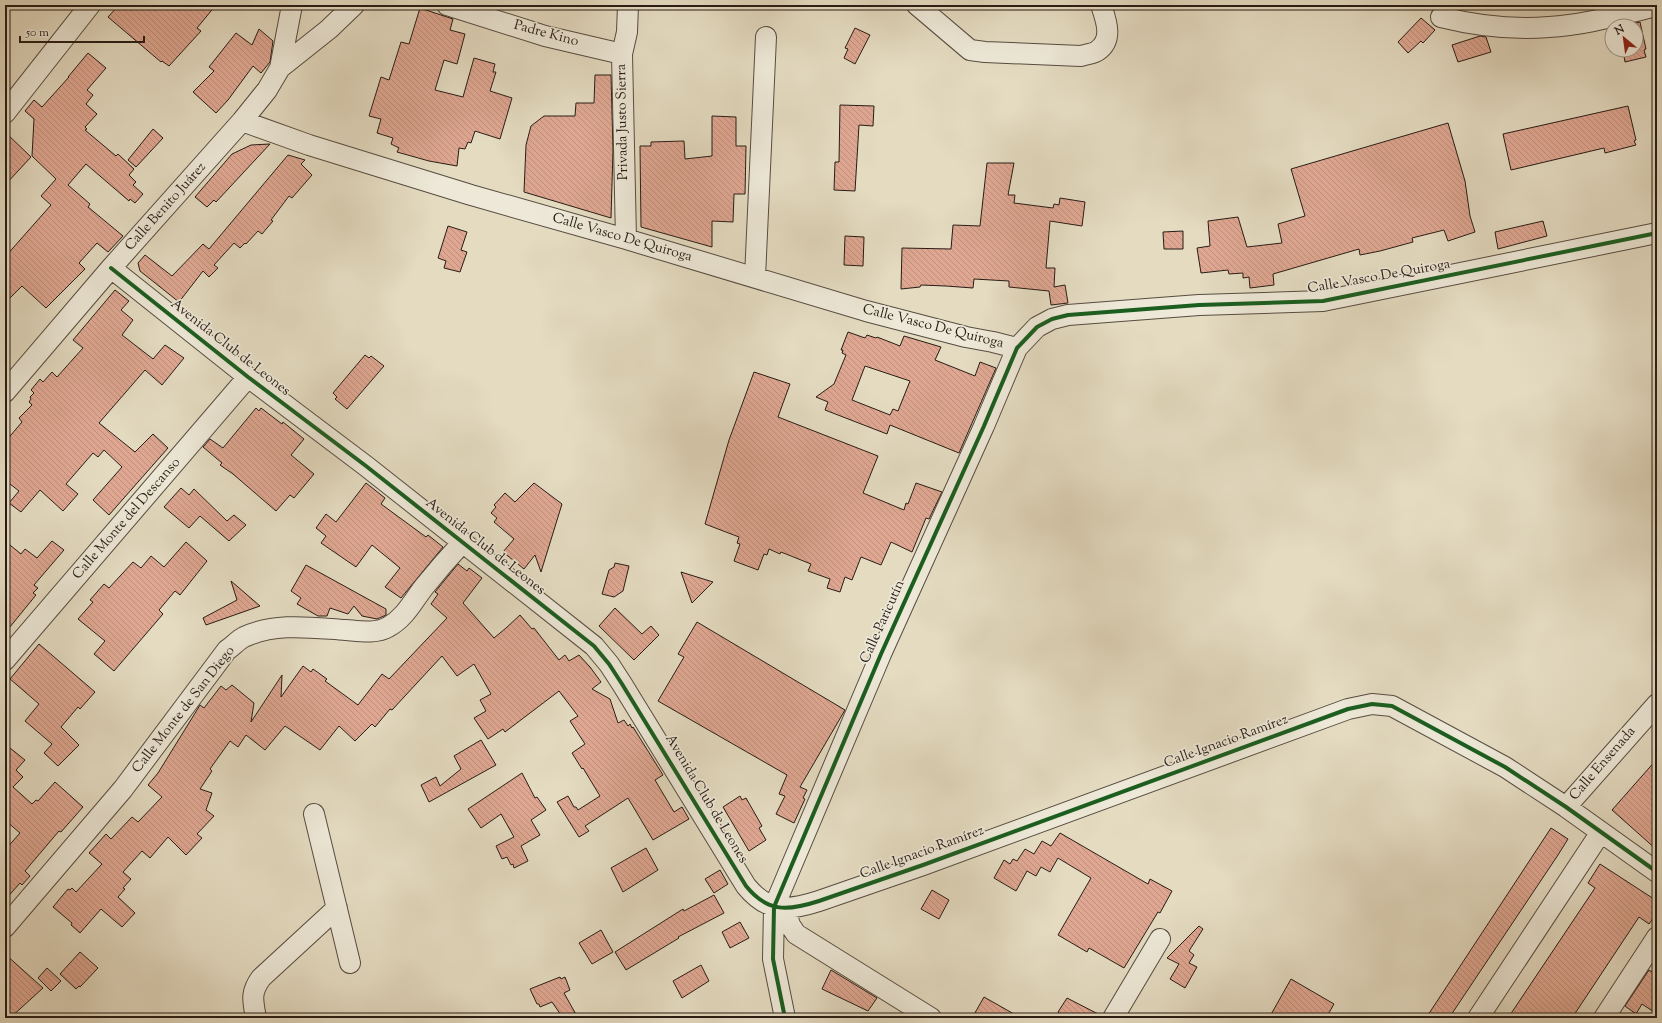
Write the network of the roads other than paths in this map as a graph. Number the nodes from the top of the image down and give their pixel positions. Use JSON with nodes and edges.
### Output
{"nodes":[{"id":1,"x":90,"y":5,"type":"edge"},
{"id":2,"x":292,"y":5,"type":"edge"},
{"id":3,"x":354,"y":5,"type":"edge"},
{"id":4,"x":447,"y":5,"type":"edge"},
{"id":5,"x":628,"y":5,"type":"edge"},
{"id":6,"x":917,"y":5,"type":"edge"},
{"id":7,"x":1101,"y":5,"type":"edge"},
{"id":8,"x":1657,"y":6,"type":"edge"},
{"id":9,"x":1441,"y":17,"type":"dead end"},
{"id":10,"x":766,"y":38,"type":"dead end"},
{"id":11,"x":622,"y":54,"type":"junction"},
{"id":12,"x":280,"y":68,"type":"junction"},
{"id":13,"x":5,"y":113,"type":"edge"},
{"id":14,"x":242,"y":121,"type":"junction"},
{"id":15,"x":1657,"y":233,"type":"edge"},
{"id":16,"x":626,"y":239,"type":"junction"},
{"id":17,"x":111,"y":268,"type":"junction"},
{"id":18,"x":755,"y":277,"type":"junction"},
{"id":19,"x":1017,"y":348,"type":"junction"},
{"id":20,"x":248,"y":378,"type":"junction"},
{"id":21,"x":5,"y":392,"type":"edge"},
{"id":22,"x":462,"y":543,"type":"junction"},
{"id":23,"x":5,"y":660,"type":"edge"},
{"id":24,"x":1657,"y":704,"type":"edge"},
{"id":25,"x":1566,"y":807,"type":"junction"},
{"id":26,"x":314,"y":814,"type":"dead end"},
{"id":27,"x":1601,"y":832,"type":"junction"},
{"id":28,"x":1657,"y":872,"type":"edge"},
{"id":29,"x":337,"y":908,"type":"junction"},
{"id":30,"x":779,"y":908,"type":"junction"},
{"id":31,"x":5,"y":927,"type":"edge"},
{"id":32,"x":1657,"y":937,"type":"edge"},
{"id":33,"x":1160,"y":939,"type":"dead end"},
{"id":34,"x":350,"y":963,"type":"dead end"},
{"id":35,"x":784,"y":1017,"type":"edge"},
{"id":36,"x":256,"y":1018,"type":"edge"},
{"id":37,"x":931,"y":1018,"type":"edge"},
{"id":38,"x":1112,"y":1018,"type":"edge"},
{"id":39,"x":1478,"y":1018,"type":"edge"},
{"id":40,"x":1604,"y":1018,"type":"edge"}],
"edges":[{"from":1,"to":13,"type":"street"},
{"from":2,"to":12,"type":"street","name":"Calle Benito Juárez"},
{"from":3,"to":12,"type":"street"},
{"from":4,"to":11,"type":"street","name":"Padre Kino"},
{"from":5,"to":11,"type":"street","name":"Privada Justo Sierra"},
{"from":6,"to":7,"type":"street"},
{"from":8,"to":9,"type":"street"},
{"from":10,"to":18,"type":"street"},
{"from":11,"to":16,"type":"street","name":"Privada Justo Sierra"},
{"from":12,"to":14,"type":"street","name":"Calle Benito Juárez"},
{"from":14,"to":16,"type":"street","name":"Calle Vasco De Quiroga"},
{"from":14,"to":17,"type":"street","name":"Calle Benito Juárez"},
{"from":15,"to":19,"type":"street","name":"Calle Vasco De Quiroga"},
{"from":16,"to":18,"type":"street","name":"Calle Vasco De Quiroga"},
{"from":17,"to":20,"type":"street","name":"Avenida Club de Leones"},
{"from":17,"to":21,"type":"street","name":"Calle Benito Juárez"},
{"from":18,"to":19,"type":"street","name":"Calle Vasco De Quiroga"},
{"from":19,"to":30,"type":"street","name":"Calle Paricutín"},
{"from":20,"to":22,"type":"street","name":"Avenida Club de Leones"},
{"from":20,"to":23,"type":"street","name":"Calle Monte del Descanso"},
{"from":22,"to":30,"type":"street","name":"Avenida Club de Leones"},
{"from":22,"to":31,"type":"street","name":"Calle Monte de San Diego"},
{"from":24,"to":25,"type":"street","name":"Calle Ensenada"},
{"from":25,"to":27,"type":"street","name":"Calle Ignacio Ramírez"},
{"from":25,"to":30,"type":"street","name":"Calle Ignacio Ramírez"},
{"from":26,"to":29,"type":"street"},
{"from":27,"to":28,"type":"street","name":"Calle Ignacio Ramírez"},
{"from":27,"to":39,"type":"street"},
{"from":29,"to":34,"type":"street"},
{"from":29,"to":36,"type":"street"},
{"from":30,"to":35,"type":"street"},
{"from":30,"to":37,"type":"street"},
{"from":32,"to":40,"type":"street"},
{"from":33,"to":38,"type":"street"}]}
